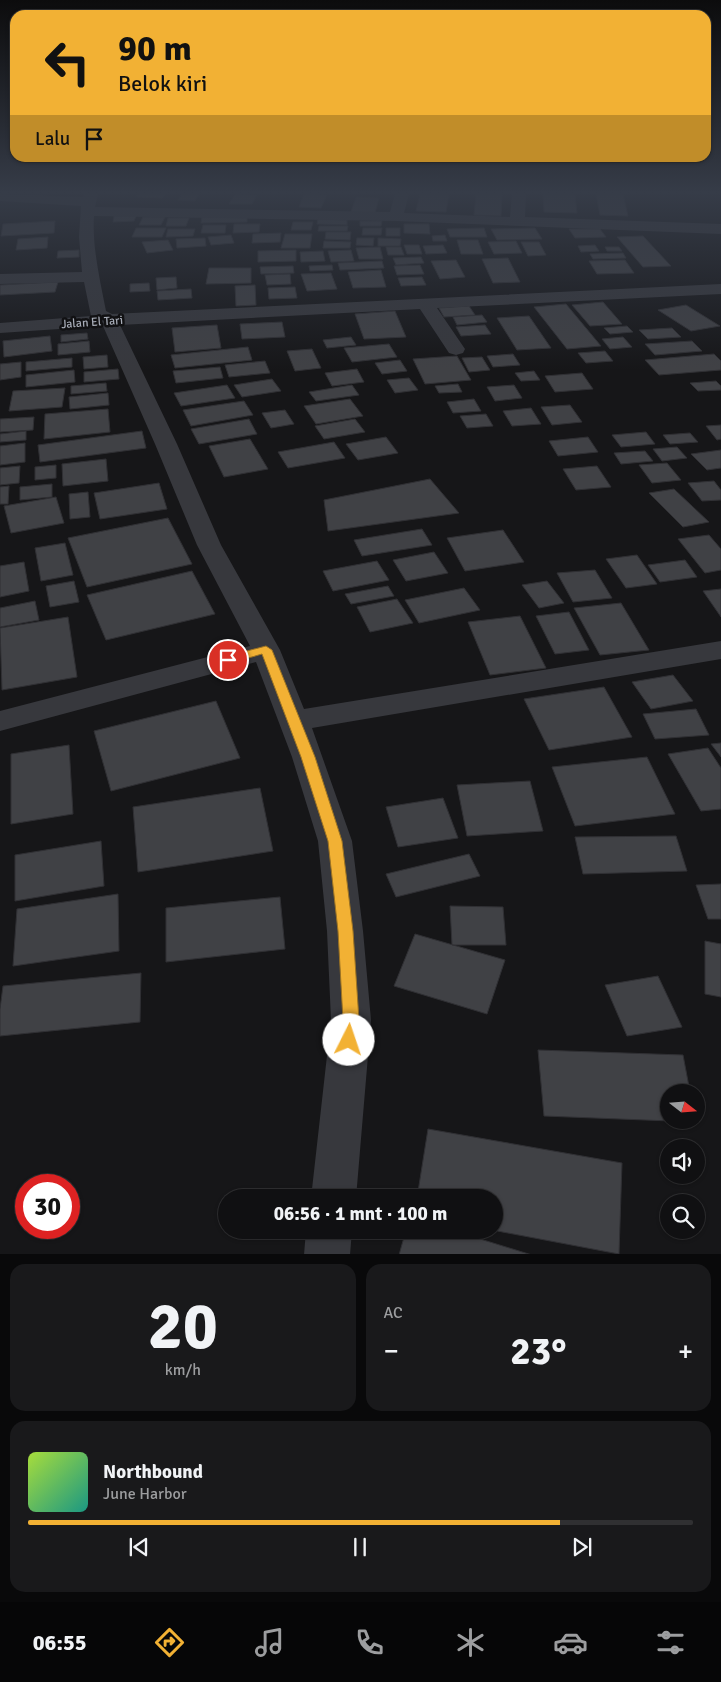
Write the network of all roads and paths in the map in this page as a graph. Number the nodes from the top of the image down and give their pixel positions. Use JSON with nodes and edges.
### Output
{"nodes":[{"id":1,"x":90,"y":253,"type":"edge"},
{"id":2,"x":91,"y":277,"type":"junction"},
{"id":3,"x":0,"y":280,"type":"edge"},
{"id":4,"x":721,"y":290,"type":"edge"},
{"id":5,"x":426,"y":304,"type":"junction"},
{"id":6,"x":115,"y":317,"type":"junction"},
{"id":7,"x":0,"y":319,"type":"edge"},
{"id":8,"x":0,"y":328,"type":"edge"},
{"id":9,"x":456,"y":349,"type":"dead end"},
{"id":10,"x":266,"y":650,"type":"junction"},
{"id":11,"x":721,"y":650,"type":"edge"},
{"id":12,"x":295,"y":720,"type":"junction"},
{"id":13,"x":0,"y":721,"type":"edge"},
{"id":14,"x":334,"y":1189,"type":"edge"},
{"id":15,"x":328,"y":1239,"type":"edge"},
{"id":16,"x":326,"y":1254,"type":"edge"}],
"edges":[{"from":1,"to":2,"type":"street"},
{"from":2,"to":3,"type":"street"},
{"from":2,"to":6,"type":"street"},
{"from":4,"to":5,"type":"street"},
{"from":5,"to":6,"type":"street"},
{"from":5,"to":9,"type":"street"},
{"from":6,"to":7,"type":"street","name":"Jalan El Tari"},
{"from":6,"to":8,"type":"street","name":"Jalan El Tari"},
{"from":6,"to":10,"type":"street"},
{"from":10,"to":12,"type":"street"},
{"from":10,"to":13,"type":"street"},
{"from":11,"to":12,"type":"street"},
{"from":12,"to":14,"type":"street"},
{"from":15,"to":16,"type":"street"}]}
